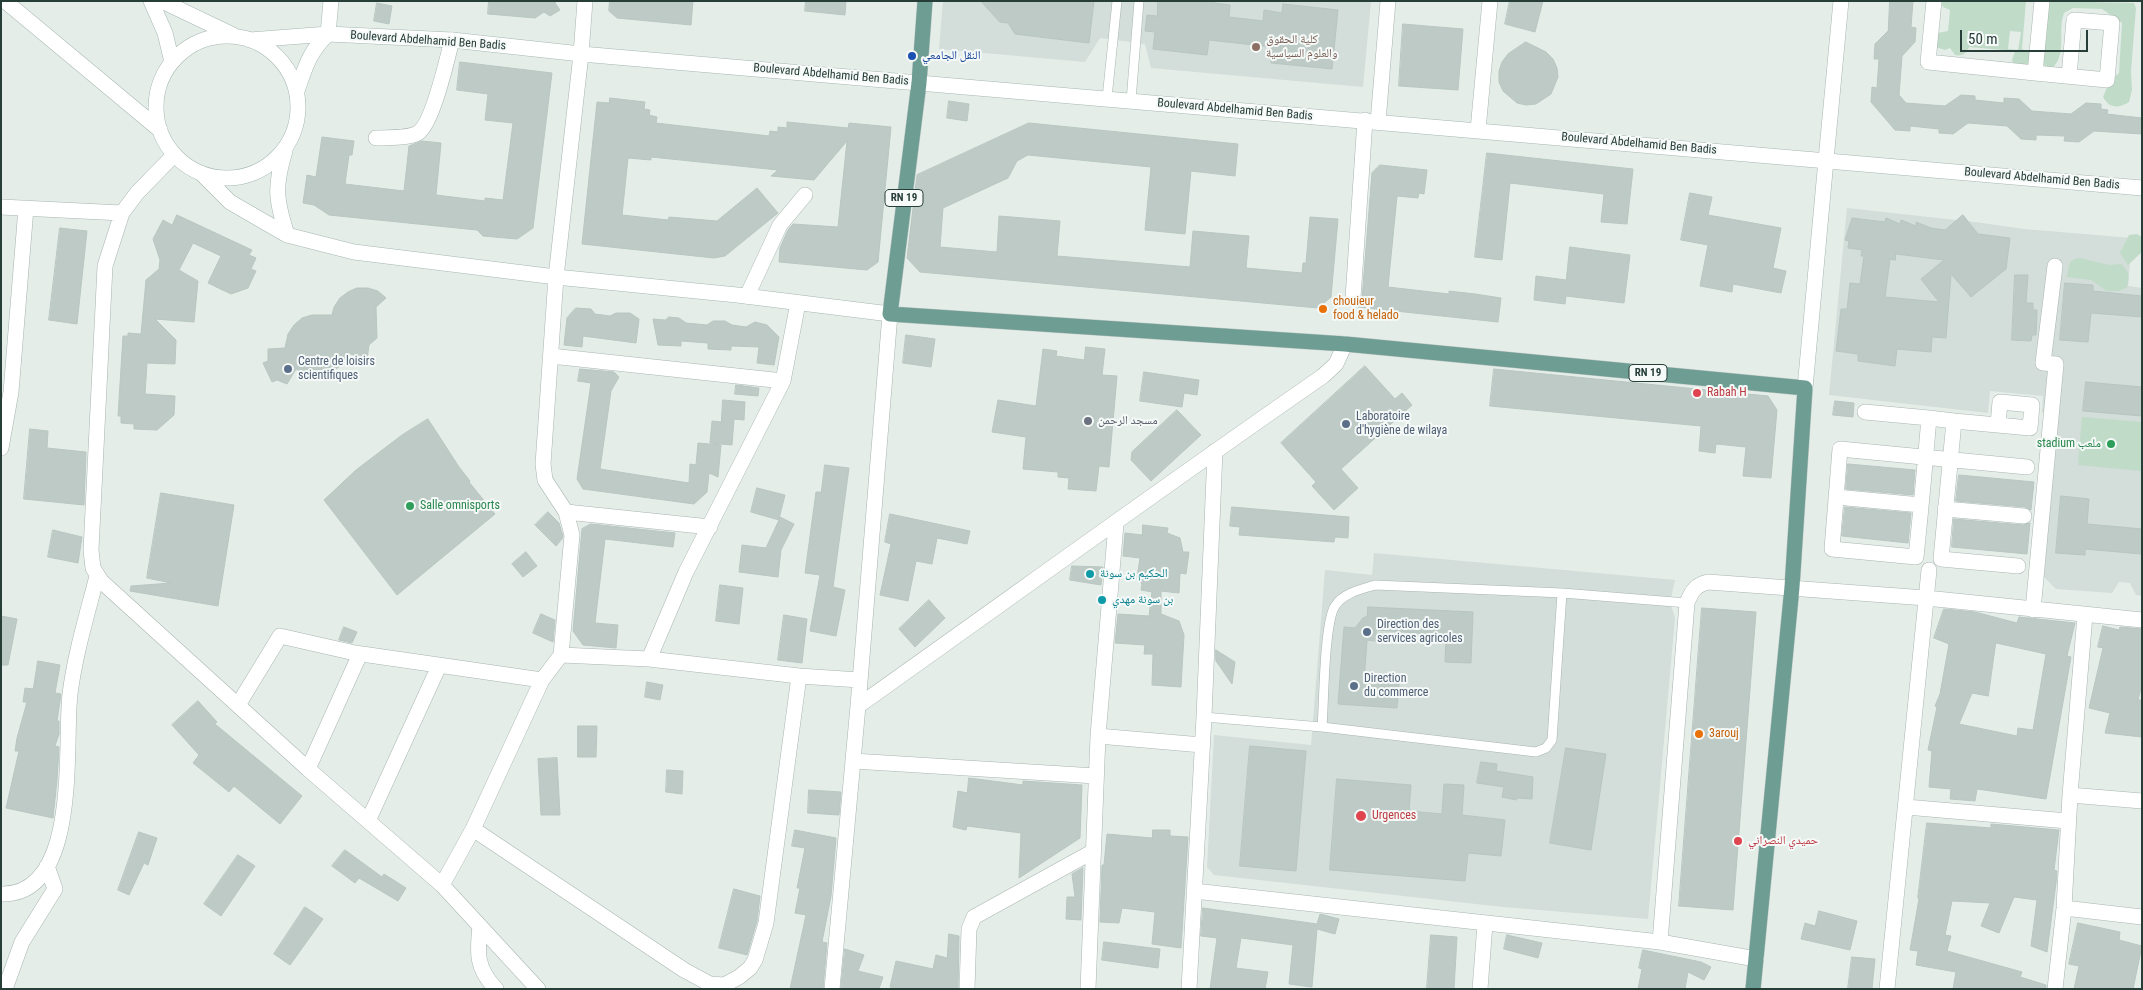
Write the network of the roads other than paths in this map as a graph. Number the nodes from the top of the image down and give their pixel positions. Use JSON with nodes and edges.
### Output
{"nodes":[{"id":1,"x":6,"y":1,"type":"edge"},
{"id":2,"x":151,"y":1,"type":"edge"},
{"id":3,"x":162,"y":1,"type":"edge"},
{"id":4,"x":331,"y":1,"type":"edge"},
{"id":5,"x":585,"y":1,"type":"edge"},
{"id":6,"x":925,"y":1,"type":"edge"},
{"id":7,"x":1117,"y":1,"type":"edge"},
{"id":8,"x":1139,"y":1,"type":"edge"},
{"id":9,"x":1388,"y":1,"type":"edge"},
{"id":10,"x":1490,"y":1,"type":"edge"},
{"id":11,"x":1841,"y":1,"type":"edge"},
{"id":12,"x":1934,"y":1,"type":"edge"},
{"id":13,"x":2042,"y":1,"type":"edge"},
{"id":14,"x":328,"y":34,"type":"junction"},
{"id":15,"x":246,"y":39,"type":"junction"},
{"id":16,"x":452,"y":40,"type":"junction"},
{"id":17,"x":581,"y":54,"type":"junction"},
{"id":18,"x":172,"y":62,"type":"junction"},
{"id":19,"x":2035,"y":73,"type":"junction"},
{"id":20,"x":2069,"y":76,"type":"junction"},
{"id":21,"x":919,"y":82,"type":"junction"},
{"id":22,"x":297,"y":91,"type":"junction"},
{"id":23,"x":1107,"y":98,"type":"junction"},
{"id":24,"x":1131,"y":101,"type":"junction"},
{"id":25,"x":1372,"y":121,"type":"junction"},
{"id":26,"x":160,"y":130,"type":"junction"},
{"id":27,"x":1478,"y":130,"type":"junction"},
{"id":28,"x":376,"y":138,"type":"dead end"},
{"id":29,"x":286,"y":147,"type":"junction"},
{"id":30,"x":174,"y":155,"type":"junction"},
{"id":31,"x":1826,"y":160,"type":"junction"},
{"id":32,"x":201,"y":173,"type":"junction"},
{"id":33,"x":2142,"y":188,"type":"edge"},
{"id":34,"x":805,"y":195,"type":"dead end"},
{"id":35,"x":1,"y":207,"type":"edge"},
{"id":36,"x":26,"y":208,"type":"junction"},
{"id":37,"x":122,"y":213,"type":"junction"},
{"id":38,"x":287,"y":235,"type":"junction"},
{"id":39,"x":2055,"y":266,"type":"dead end"},
{"id":40,"x":556,"y":277,"type":"junction"},
{"id":41,"x":747,"y":296,"type":"junction"},
{"id":42,"x":1353,"y":298,"type":"dead end"},
{"id":43,"x":798,"y":303,"type":"junction"},
{"id":44,"x":890,"y":314,"type":"junction"},
{"id":45,"x":1346,"y":344,"type":"junction"},
{"id":46,"x":551,"y":356,"type":"junction"},
{"id":47,"x":783,"y":381,"type":"junction"},
{"id":48,"x":1806,"y":388,"type":"junction"},
{"id":49,"x":1865,"y":412,"type":"dead end"},
{"id":50,"x":1929,"y":418,"type":"junction"},
{"id":51,"x":1954,"y":421,"type":"junction"},
{"id":52,"x":1998,"y":425,"type":"dead end"},
{"id":53,"x":1,"y":448,"type":"edge"},
{"id":54,"x":1215,"y":451,"type":"junction"},
{"id":55,"x":1925,"y":457,"type":"junction"},
{"id":56,"x":1950,"y":460,"type":"junction"},
{"id":57,"x":2027,"y":467,"type":"dead end"},
{"id":58,"x":1836,"y":497,"type":"junction"},
{"id":59,"x":1921,"y":505,"type":"junction"},
{"id":60,"x":1946,"y":509,"type":"junction"},
{"id":61,"x":566,"y":512,"type":"junction"},
{"id":62,"x":2024,"y":516,"type":"dead end"},
{"id":63,"x":1116,"y":524,"type":"junction"},
{"id":64,"x":710,"y":526,"type":"junction"},
{"id":65,"x":1916,"y":556,"type":"junction"},
{"id":66,"x":1941,"y":559,"type":"junction"},
{"id":67,"x":2018,"y":566,"type":"dead end"},
{"id":68,"x":1928,"y":570,"type":"junction"},
{"id":69,"x":96,"y":576,"type":"junction"},
{"id":70,"x":1792,"y":587,"type":"junction"},
{"id":71,"x":1562,"y":593,"type":"junction"},
{"id":72,"x":1926,"y":598,"type":"junction"},
{"id":73,"x":1687,"y":602,"type":"junction"},
{"id":74,"x":2033,"y":610,"type":"junction"},
{"id":75,"x":2085,"y":615,"type":"junction"},
{"id":76,"x":2142,"y":620,"type":"edge"},
{"id":77,"x":360,"y":654,"type":"junction"},
{"id":78,"x":561,"y":655,"type":"junction"},
{"id":79,"x":649,"y":659,"type":"junction"},
{"id":80,"x":439,"y":666,"type":"junction"},
{"id":81,"x":799,"y":676,"type":"junction"},
{"id":82,"x":542,"y":680,"type":"junction"},
{"id":83,"x":860,"y":680,"type":"junction"},
{"id":84,"x":238,"y":705,"type":"junction"},
{"id":85,"x":858,"y":706,"type":"junction"},
{"id":86,"x":1204,"y":717,"type":"junction"},
{"id":87,"x":1322,"y":727,"type":"junction"},
{"id":88,"x":1098,"y":736,"type":"junction"},
{"id":89,"x":1202,"y":745,"type":"junction"},
{"id":90,"x":853,"y":761,"type":"junction"},
{"id":91,"x":308,"y":769,"type":"junction"},
{"id":92,"x":1096,"y":776,"type":"junction"},
{"id":93,"x":2070,"y":795,"type":"junction"},
{"id":94,"x":2142,"y":801,"type":"edge"},
{"id":95,"x":1906,"y":807,"type":"junction"},
{"id":96,"x":368,"y":821,"type":"junction"},
{"id":97,"x":2068,"y":821,"type":"junction"},
{"id":98,"x":473,"y":829,"type":"junction"},
{"id":99,"x":1092,"y":852,"type":"junction"},
{"id":100,"x":47,"y":866,"type":"junction"},
{"id":101,"x":442,"y":885,"type":"junction"},
{"id":102,"x":1194,"y":892,"type":"junction"},
{"id":103,"x":1,"y":894,"type":"edge"},
{"id":104,"x":2064,"y":908,"type":"junction"},
{"id":105,"x":2142,"y":917,"type":"edge"},
{"id":106,"x":1485,"y":924,"type":"junction"},
{"id":107,"x":480,"y":926,"type":"junction"},
{"id":108,"x":1660,"y":942,"type":"junction"},
{"id":109,"x":1756,"y":959,"type":"junction"},
{"id":110,"x":724,"y":987,"type":"edge"},
{"id":111,"x":5,"y":989,"type":"edge"},
{"id":112,"x":496,"y":989,"type":"edge"},
{"id":113,"x":538,"y":989,"type":"edge"},
{"id":114,"x":832,"y":989,"type":"edge"},
{"id":115,"x":967,"y":989,"type":"edge"},
{"id":116,"x":1088,"y":989,"type":"edge"},
{"id":117,"x":1188,"y":989,"type":"edge"},
{"id":118,"x":1480,"y":989,"type":"edge"},
{"id":119,"x":1753,"y":989,"type":"edge"},
{"id":120,"x":1887,"y":989,"type":"edge"},
{"id":121,"x":2055,"y":989,"type":"edge"}],
"edges":[{"from":1,"to":26,"type":"street"},
{"from":2,"to":18,"type":"street"},
{"from":3,"to":15,"type":"street"},
{"from":4,"to":14,"type":"street"},
{"from":5,"to":17,"type":"street"},
{"from":6,"to":21,"type":"main road","number":"RN 19"},
{"from":7,"to":23,"type":"lane"},
{"from":8,"to":24,"type":"lane"},
{"from":9,"to":25,"type":"street"},
{"from":10,"to":27,"type":"street"},
{"from":11,"to":31,"type":"street"},
{"from":12,"to":19,"type":"street"},
{"from":13,"to":19,"type":"street"},
{"from":14,"to":15,"type":"street","name":"Boulevard Abdelhamid Ben Badis"},
{"from":14,"to":16,"type":"street","name":"Boulevard Abdelhamid Ben Badis"},
{"from":14,"to":22,"type":"street"},
{"from":15,"to":18,"type":"street"},
{"from":15,"to":22,"type":"street"},
{"from":16,"to":17,"type":"street","name":"Boulevard Abdelhamid Ben Badis"},
{"from":16,"to":28,"type":"street"},
{"from":17,"to":21,"type":"street","name":"Boulevard Abdelhamid Ben Badis"},
{"from":17,"to":40,"type":"street"},
{"from":18,"to":26,"type":"street"},
{"from":19,"to":20,"type":"street"},
{"from":20,"to":20,"type":"street"},
{"from":21,"to":23,"type":"street","name":"Boulevard Abdelhamid Ben Badis"},
{"from":21,"to":44,"type":"main road","number":"RN 19"},
{"from":22,"to":29,"type":"street"},
{"from":23,"to":24,"type":"street","name":"Boulevard Abdelhamid Ben Badis"},
{"from":24,"to":25,"type":"street","name":"Boulevard Abdelhamid Ben Badis"},
{"from":25,"to":27,"type":"street","name":"Boulevard Abdelhamid Ben Badis"},
{"from":25,"to":42,"type":"street"},
{"from":26,"to":30,"type":"street"},
{"from":27,"to":31,"type":"street","name":"Boulevard Abdelhamid Ben Badis"},
{"from":29,"to":32,"type":"street"},
{"from":29,"to":38,"type":"street"},
{"from":30,"to":32,"type":"street"},
{"from":30,"to":37,"type":"street"},
{"from":31,"to":33,"type":"street","name":"Boulevard Abdelhamid Ben Badis"},
{"from":31,"to":48,"type":"street"},
{"from":32,"to":38,"type":"street"},
{"from":34,"to":41,"type":"street"},
{"from":35,"to":36,"type":"street"},
{"from":36,"to":37,"type":"street"},
{"from":36,"to":53,"type":"street"},
{"from":37,"to":69,"type":"street"},
{"from":38,"to":40,"type":"street"},
{"from":39,"to":74,"type":"street"},
{"from":40,"to":41,"type":"street"},
{"from":40,"to":46,"type":"street"},
{"from":41,"to":43,"type":"street"},
{"from":43,"to":44,"type":"street"},
{"from":43,"to":47,"type":"street"},
{"from":44,"to":45,"type":"main road","number":"RN 19"},
{"from":44,"to":83,"type":"street"},
{"from":45,"to":48,"type":"main road","number":"RN 19"},
{"from":45,"to":54,"type":"street"},
{"from":46,"to":47,"type":"street"},
{"from":46,"to":61,"type":"street"},
{"from":47,"to":64,"type":"street"},
{"from":48,"to":70,"type":"main road"},
{"from":49,"to":50,"type":"street"},
{"from":50,"to":51,"type":"street"},
{"from":50,"to":55,"type":"street"},
{"from":51,"to":52,"type":"street"},
{"from":51,"to":56,"type":"street"},
{"from":54,"to":63,"type":"street"},
{"from":54,"to":86,"type":"street"},
{"from":55,"to":56,"type":"street"},
{"from":55,"to":58,"type":"street"},
{"from":55,"to":59,"type":"street"},
{"from":56,"to":57,"type":"street"},
{"from":56,"to":60,"type":"street"},
{"from":58,"to":59,"type":"street"},
{"from":58,"to":65,"type":"street"},
{"from":59,"to":65,"type":"street"},
{"from":60,"to":62,"type":"street"},
{"from":60,"to":66,"type":"street"},
{"from":61,"to":64,"type":"street"},
{"from":61,"to":78,"type":"street"},
{"from":63,"to":85,"type":"street"},
{"from":63,"to":88,"type":"street"},
{"from":64,"to":79,"type":"street"},
{"from":65,"to":68,"type":"street"},
{"from":66,"to":67,"type":"street"},
{"from":66,"to":68,"type":"street"},
{"from":68,"to":72,"type":"street"},
{"from":69,"to":84,"type":"street"},
{"from":69,"to":100,"type":"street"},
{"from":70,"to":72,"type":"street"},
{"from":70,"to":73,"type":"street"},
{"from":70,"to":109,"type":"main road"},
{"from":71,"to":73,"type":"lane"},
{"from":71,"to":87,"type":"lane"},
{"from":71,"to":87,"type":"lane"},
{"from":72,"to":74,"type":"street"},
{"from":72,"to":95,"type":"street"},
{"from":73,"to":108,"type":"street"},
{"from":74,"to":75,"type":"street"},
{"from":75,"to":76,"type":"street"},
{"from":75,"to":93,"type":"street"},
{"from":77,"to":80,"type":"street"},
{"from":77,"to":84,"type":"street"},
{"from":77,"to":91,"type":"street"},
{"from":78,"to":79,"type":"street"},
{"from":78,"to":82,"type":"street"},
{"from":79,"to":81,"type":"street"},
{"from":80,"to":82,"type":"street"},
{"from":80,"to":96,"type":"street"},
{"from":81,"to":83,"type":"street"},
{"from":81,"to":110,"type":"street"},
{"from":82,"to":98,"type":"street"},
{"from":83,"to":85,"type":"street"},
{"from":84,"to":91,"type":"street"},
{"from":85,"to":90,"type":"street"},
{"from":86,"to":87,"type":"lane"},
{"from":86,"to":89,"type":"street"},
{"from":88,"to":89,"type":"street"},
{"from":88,"to":92,"type":"street"},
{"from":89,"to":102,"type":"street"},
{"from":90,"to":92,"type":"street"},
{"from":90,"to":114,"type":"street"},
{"from":91,"to":96,"type":"street"},
{"from":92,"to":99,"type":"street"},
{"from":93,"to":94,"type":"street"},
{"from":93,"to":97,"type":"street"},
{"from":95,"to":97,"type":"street"},
{"from":95,"to":120,"type":"street"},
{"from":96,"to":101,"type":"street"},
{"from":97,"to":104,"type":"street"},
{"from":98,"to":101,"type":"street"},
{"from":98,"to":110,"type":"street"},
{"from":99,"to":115,"type":"street"},
{"from":99,"to":116,"type":"street"},
{"from":100,"to":103,"type":"street"},
{"from":100,"to":111,"type":"street"},
{"from":101,"to":107,"type":"street"},
{"from":102,"to":106,"type":"street"},
{"from":102,"to":117,"type":"street"},
{"from":104,"to":105,"type":"street"},
{"from":104,"to":121,"type":"street"},
{"from":106,"to":108,"type":"street"},
{"from":106,"to":118,"type":"street"},
{"from":107,"to":112,"type":"street"},
{"from":107,"to":113,"type":"street"},
{"from":108,"to":109,"type":"street"},
{"from":109,"to":119,"type":"main road"}]}
